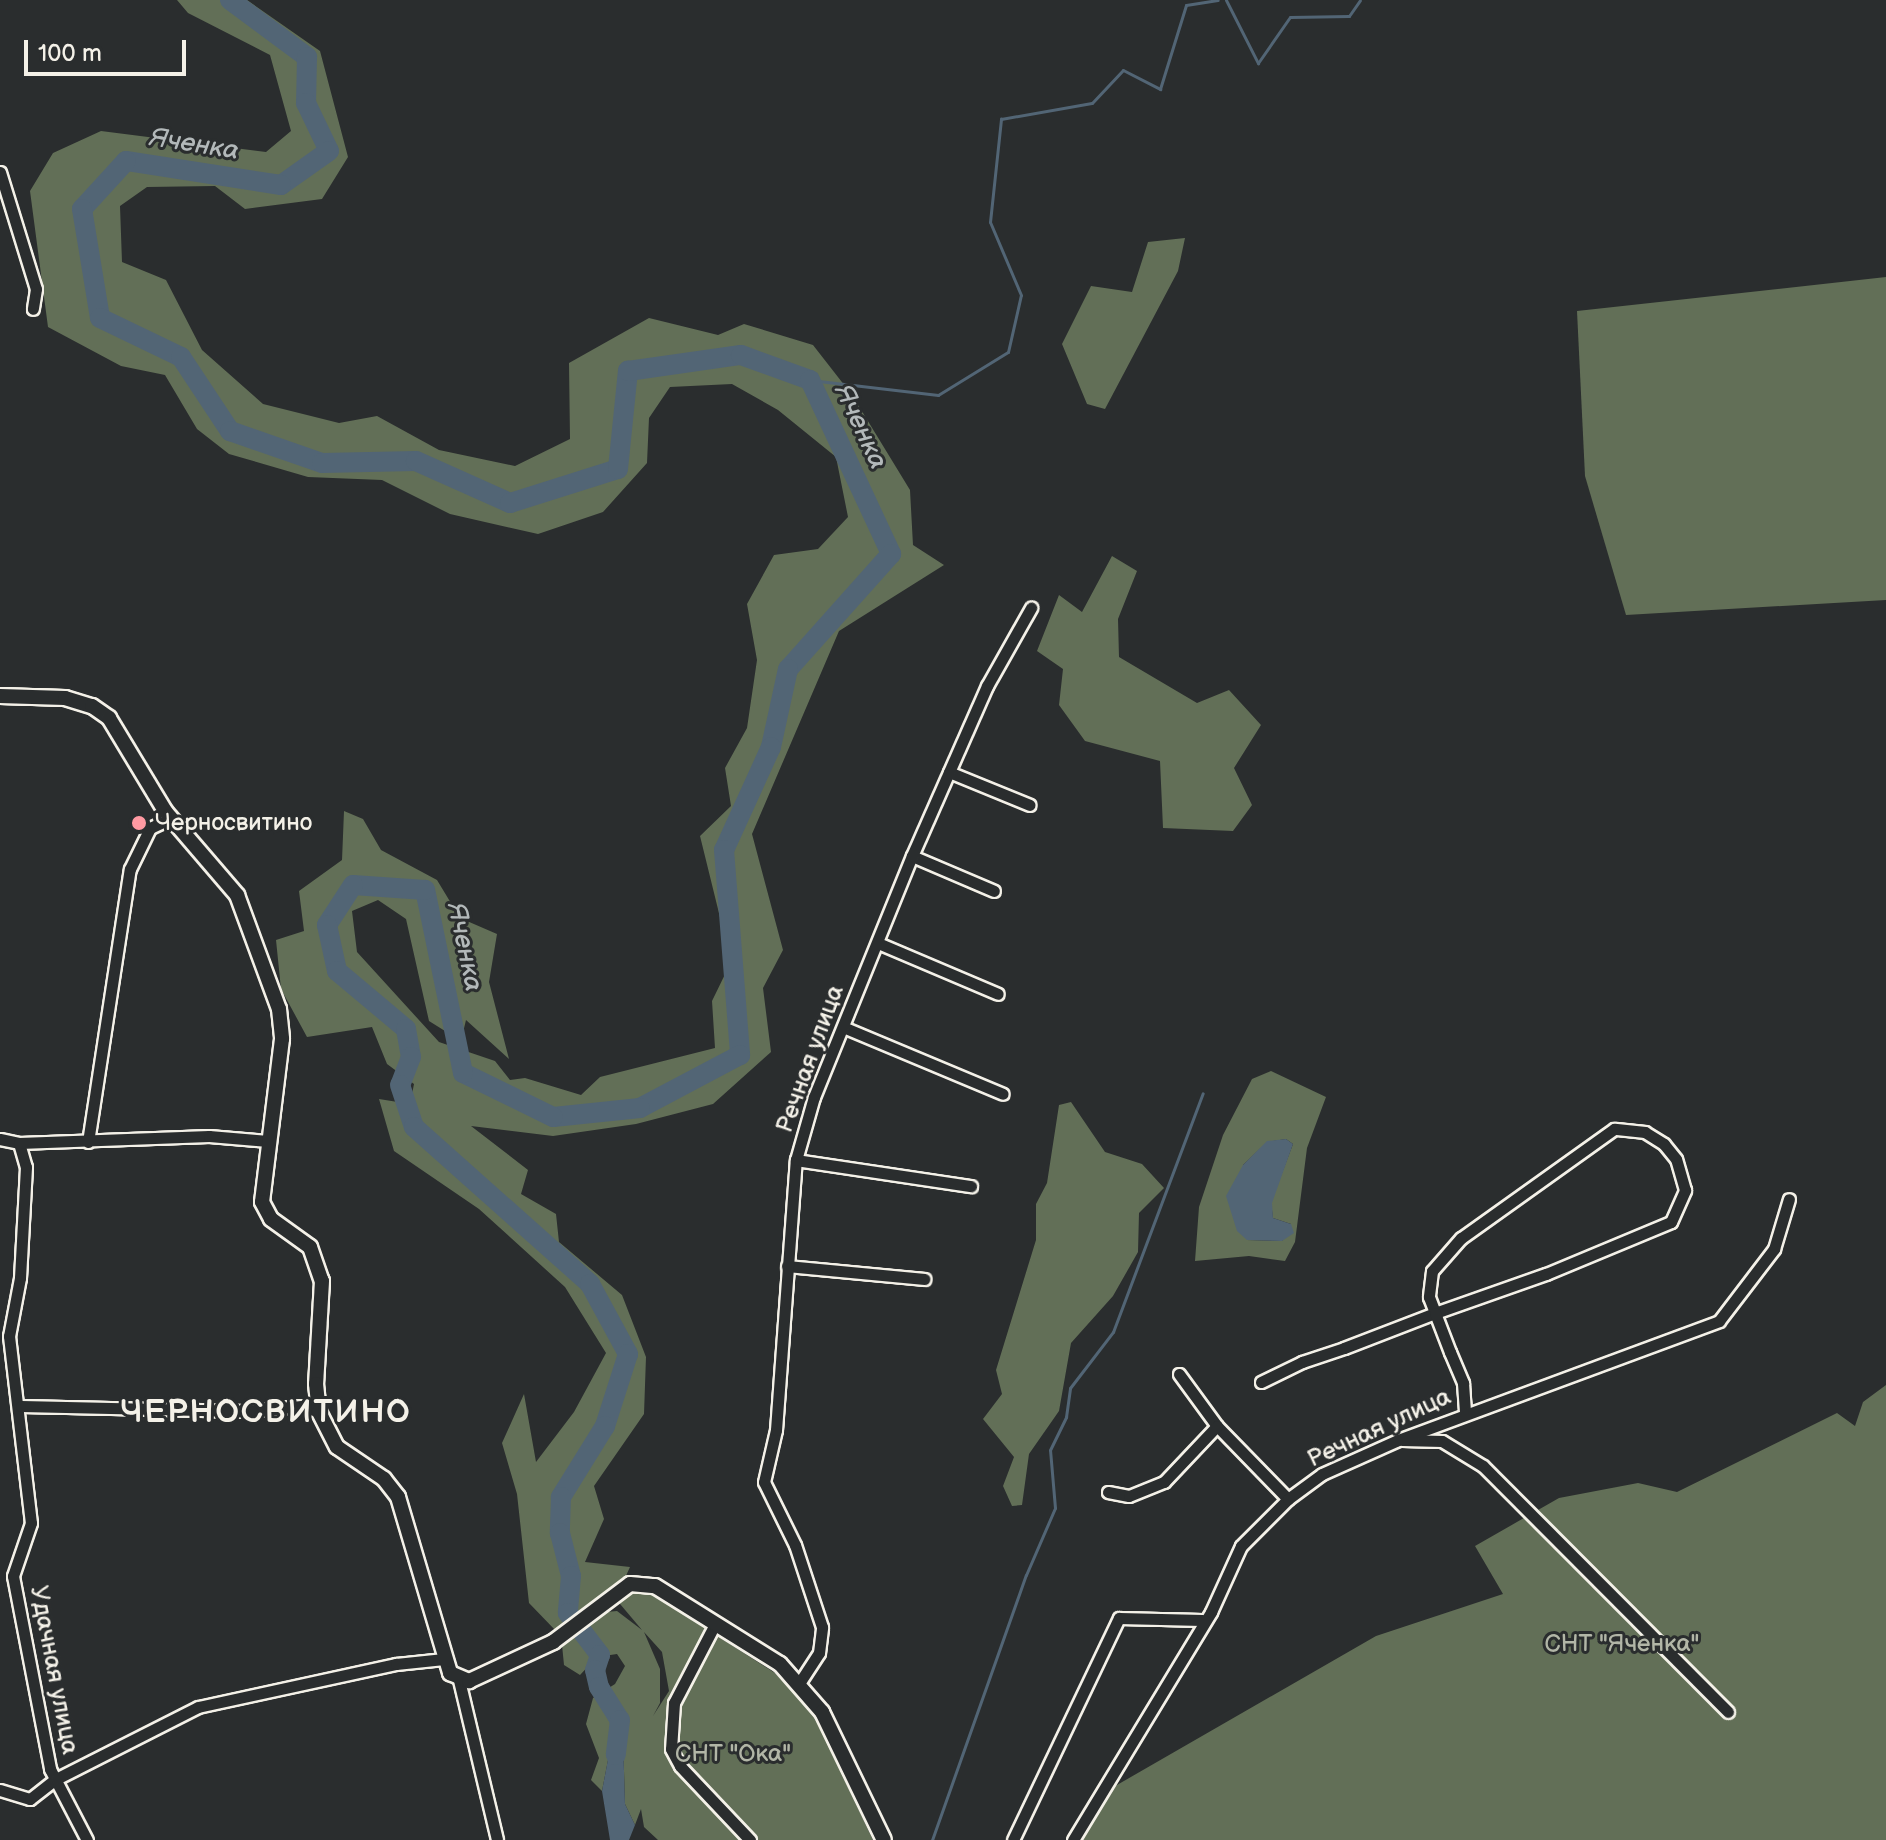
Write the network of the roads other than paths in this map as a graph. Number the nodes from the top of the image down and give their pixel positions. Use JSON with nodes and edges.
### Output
{"nodes":[{"id":1,"x":0,"y":172,"type":"edge"},
{"id":2,"x":33,"y":309,"type":"dead end"},
{"id":3,"x":1031,"y":608,"type":"dead end"},
{"id":4,"x":0,"y":696,"type":"edge"},
{"id":5,"x":949,"y":772,"type":"junction"},
{"id":6,"x":1030,"y":805,"type":"dead end"},
{"id":7,"x":171,"y":818,"type":"junction"},
{"id":8,"x":912,"y":856,"type":"junction"},
{"id":9,"x":994,"y":891,"type":"dead end"},
{"id":10,"x":878,"y":943,"type":"junction"},
{"id":11,"x":998,"y":994,"type":"dead end"},
{"id":12,"x":843,"y":1027,"type":"junction"},
{"id":13,"x":1003,"y":1094,"type":"dead end"},
{"id":14,"x":0,"y":1139,"type":"edge"},
{"id":15,"x":268,"y":1141,"type":"junction"},
{"id":16,"x":88,"y":1142,"type":"junction"},
{"id":17,"x":19,"y":1143,"type":"junction"},
{"id":18,"x":796,"y":1160,"type":"junction"},
{"id":19,"x":971,"y":1186,"type":"dead end"},
{"id":20,"x":1789,"y":1199,"type":"dead end"},
{"id":21,"x":787,"y":1266,"type":"junction"},
{"id":22,"x":924,"y":1279,"type":"dead end"},
{"id":23,"x":1435,"y":1313,"type":"junction"},
{"id":24,"x":1179,"y":1374,"type":"dead end"},
{"id":25,"x":1261,"y":1382,"type":"dead end"},
{"id":26,"x":21,"y":1406,"type":"junction"},
{"id":27,"x":319,"y":1412,"type":"junction"},
{"id":28,"x":1465,"y":1412,"type":"junction"},
{"id":29,"x":1217,"y":1426,"type":"junction"},
{"id":30,"x":1398,"y":1440,"type":"junction"},
{"id":31,"x":1108,"y":1492,"type":"dead end"},
{"id":32,"x":1288,"y":1499,"type":"junction"},
{"id":33,"x":1202,"y":1620,"type":"junction"},
{"id":34,"x":714,"y":1626,"type":"junction"},
{"id":35,"x":444,"y":1659,"type":"junction"},
{"id":36,"x":459,"y":1680,"type":"junction"},
{"id":37,"x":798,"y":1685,"type":"junction"},
{"id":38,"x":1728,"y":1712,"type":"dead end"},
{"id":39,"x":56,"y":1779,"type":"junction"},
{"id":40,"x":0,"y":1790,"type":"edge"},
{"id":41,"x":87,"y":1840,"type":"edge"},
{"id":42,"x":497,"y":1840,"type":"edge"},
{"id":43,"x":750,"y":1840,"type":"edge"},
{"id":44,"x":884,"y":1840,"type":"edge"},
{"id":45,"x":1013,"y":1840,"type":"edge"},
{"id":46,"x":1073,"y":1840,"type":"edge"}],
"edges":[{"from":1,"to":2,"type":"street"},
{"from":3,"to":5,"type":"street","name":"Речная улица"},
{"from":4,"to":7,"type":"street"},
{"from":5,"to":6,"type":"street"},
{"from":5,"to":8,"type":"street","name":"Речная улица"},
{"from":7,"to":15,"type":"street"},
{"from":7,"to":16,"type":"street"},
{"from":8,"to":9,"type":"street"},
{"from":8,"to":10,"type":"street","name":"Речная улица"},
{"from":10,"to":11,"type":"street"},
{"from":10,"to":12,"type":"street","name":"Речная улица"},
{"from":12,"to":13,"type":"street"},
{"from":12,"to":18,"type":"street","name":"Речная улица"},
{"from":14,"to":17,"type":"street"},
{"from":15,"to":16,"type":"street"},
{"from":15,"to":27,"type":"street"},
{"from":16,"to":17,"type":"street"},
{"from":17,"to":26,"type":"street","name":"Удачная улица"},
{"from":18,"to":19,"type":"street"},
{"from":18,"to":21,"type":"street","name":"Речная улица"},
{"from":20,"to":28,"type":"street","name":"Речная улица"},
{"from":21,"to":22,"type":"street"},
{"from":21,"to":37,"type":"street","name":"Речная улица"},
{"from":23,"to":23,"type":"street"},
{"from":23,"to":25,"type":"street"},
{"from":23,"to":28,"type":"street"},
{"from":24,"to":29,"type":"street"},
{"from":26,"to":27,"type":"street"},
{"from":26,"to":39,"type":"street","name":"Удачная улица"},
{"from":27,"to":35,"type":"street"},
{"from":28,"to":30,"type":"street","name":"Речная улица"},
{"from":29,"to":31,"type":"street"},
{"from":29,"to":32,"type":"street"},
{"from":30,"to":32,"type":"street","name":"Речная улица"},
{"from":30,"to":38,"type":"street"},
{"from":32,"to":33,"type":"street","name":"Речная улица"},
{"from":33,"to":45,"type":"street"},
{"from":33,"to":46,"type":"street","name":"Речная улица"},
{"from":34,"to":36,"type":"street"},
{"from":34,"to":37,"type":"street"},
{"from":34,"to":43,"type":"street"},
{"from":35,"to":36,"type":"street"},
{"from":35,"to":39,"type":"street"},
{"from":36,"to":42,"type":"street"},
{"from":37,"to":44,"type":"street"},
{"from":39,"to":40,"type":"street"},
{"from":39,"to":41,"type":"street","name":"Удачная улица"}]}
